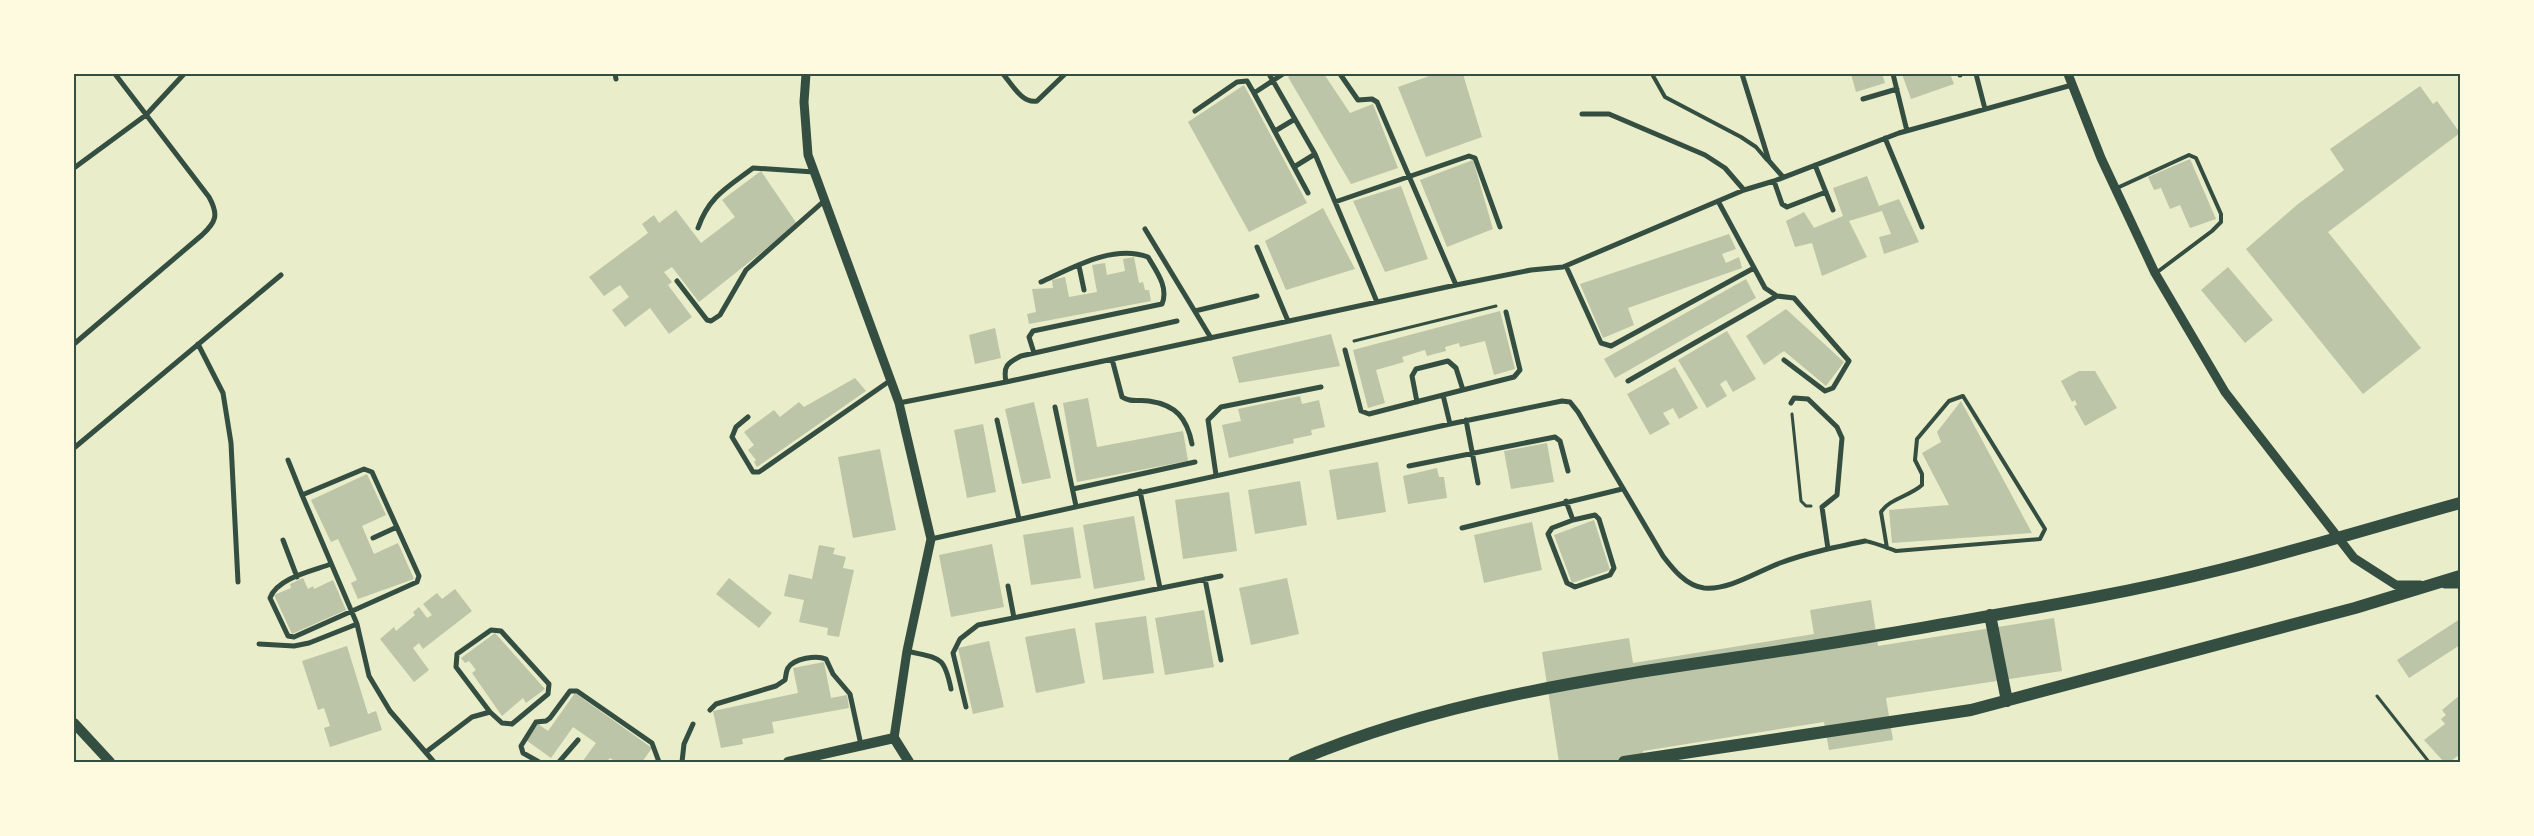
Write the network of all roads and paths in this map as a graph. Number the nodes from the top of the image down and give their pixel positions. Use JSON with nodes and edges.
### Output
{"nodes":[{"id":1,"x":115,"y":74,"type":"edge"},
{"id":2,"x":184,"y":74,"type":"edge"},
{"id":3,"x":806,"y":74,"type":"edge"},
{"id":4,"x":1003,"y":74,"type":"edge"},
{"id":5,"x":1065,"y":74,"type":"edge"},
{"id":6,"x":1269,"y":74,"type":"edge"},
{"id":7,"x":1283,"y":74,"type":"edge"},
{"id":8,"x":1340,"y":74,"type":"edge"},
{"id":9,"x":1652,"y":74,"type":"edge"},
{"id":10,"x":1742,"y":74,"type":"edge"},
{"id":11,"x":1893,"y":74,"type":"edge"},
{"id":12,"x":1976,"y":74,"type":"edge"},
{"id":13,"x":2068,"y":74,"type":"edge"},
{"id":14,"x":1273,"y":80,"type":"junction"},
{"id":15,"x":2072,"y":85,"type":"junction"},
{"id":16,"x":1897,"y":89,"type":"junction"},
{"id":17,"x":1254,"y":93,"type":"junction"},
{"id":18,"x":1863,"y":98,"type":"dead end"},
{"id":19,"x":1985,"y":109,"type":"junction"},
{"id":20,"x":1195,"y":111,"type":"dead end"},
{"id":21,"x":1582,"y":114,"type":"dead end"},
{"id":22,"x":146,"y":115,"type":"junction"},
{"id":23,"x":1296,"y":119,"type":"junction"},
{"id":24,"x":1275,"y":131,"type":"junction"},
{"id":25,"x":1907,"y":131,"type":"junction"},
{"id":26,"x":1885,"y":138,"type":"junction"},
{"id":27,"x":1315,"y":154,"type":"junction"},
{"id":28,"x":1769,"y":161,"type":"junction"},
{"id":29,"x":1815,"y":164,"type":"junction"},
{"id":30,"x":1294,"y":167,"type":"junction"},
{"id":31,"x":74,"y":168,"type":"edge"},
{"id":32,"x":814,"y":172,"type":"junction"},
{"id":33,"x":1783,"y":177,"type":"junction"},
{"id":34,"x":1410,"y":178,"type":"junction"},
{"id":35,"x":1774,"y":181,"type":"junction"},
{"id":36,"x":2115,"y":189,"type":"junction"},
{"id":37,"x":1744,"y":190,"type":"junction"},
{"id":38,"x":1826,"y":192,"type":"junction"},
{"id":39,"x":1308,"y":193,"type":"dead end"},
{"id":40,"x":824,"y":201,"type":"junction"},
{"id":41,"x":1718,"y":201,"type":"junction"},
{"id":42,"x":1335,"y":202,"type":"junction"},
{"id":43,"x":1833,"y":210,"type":"dead end"},
{"id":44,"x":1500,"y":227,"type":"dead end"},
{"id":45,"x":1922,"y":227,"type":"dead end"},
{"id":46,"x":698,"y":228,"type":"dead end"},
{"id":47,"x":1145,"y":229,"type":"dead end"},
{"id":48,"x":1257,"y":247,"type":"dead end"},
{"id":49,"x":1079,"y":266,"type":"junction"},
{"id":50,"x":1566,"y":266,"type":"junction"},
{"id":51,"x":1754,"y":268,"type":"junction"},
{"id":52,"x":2155,"y":273,"type":"junction"},
{"id":53,"x":282,"y":275,"type":"dead end"},
{"id":54,"x":677,"y":281,"type":"dead end"},
{"id":55,"x":1041,"y":282,"type":"dead end"},
{"id":56,"x":1456,"y":285,"type":"junction"},
{"id":57,"x":1084,"y":290,"type":"dead end"},
{"id":58,"x":1257,"y":296,"type":"dead end"},
{"id":59,"x":1777,"y":296,"type":"junction"},
{"id":60,"x":1377,"y":302,"type":"junction"},
{"id":61,"x":1195,"y":311,"type":"junction"},
{"id":62,"x":1506,"y":312,"type":"joint"},
{"id":63,"x":1176,"y":321,"type":"dead end"},
{"id":64,"x":1288,"y":321,"type":"junction"},
{"id":65,"x":1211,"y":338,"type":"junction"},
{"id":66,"x":74,"y":344,"type":"edge"},
{"id":67,"x":198,"y":344,"type":"junction"},
{"id":68,"x":1345,"y":350,"type":"joint"},
{"id":69,"x":1034,"y":353,"type":"junction"},
{"id":70,"x":1112,"y":359,"type":"junction"},
{"id":71,"x":1784,"y":360,"type":"dead end"},
{"id":72,"x":891,"y":380,"type":"junction"},
{"id":73,"x":1628,"y":380,"type":"dead end"},
{"id":74,"x":1006,"y":382,"type":"junction"},
{"id":75,"x":1321,"y":387,"type":"dead end"},
{"id":76,"x":1462,"y":390,"type":"junction"},
{"id":77,"x":1443,"y":395,"type":"junction"},
{"id":78,"x":1417,"y":402,"type":"junction"},
{"id":79,"x":899,"y":403,"type":"junction"},
{"id":80,"x":1791,"y":403,"type":"joint"},
{"id":81,"x":1055,"y":407,"type":"dead end"},
{"id":82,"x":748,"y":417,"type":"dead end"},
{"id":83,"x":997,"y":420,"type":"dead end"},
{"id":84,"x":1466,"y":420,"type":"junction"},
{"id":85,"x":1450,"y":424,"type":"junction"},
{"id":86,"x":1192,"y":444,"type":"dead end"},
{"id":87,"x":74,"y":448,"type":"edge"},
{"id":88,"x":1472,"y":451,"type":"junction"},
{"id":89,"x":288,"y":460,"type":"dead end"},
{"id":90,"x":1195,"y":462,"type":"dead end"},
{"id":91,"x":1409,"y":466,"type":"dead end"},
{"id":92,"x":1568,"y":471,"type":"dead end"},
{"id":93,"x":1216,"y":475,"type":"junction"},
{"id":94,"x":1478,"y":483,"type":"dead end"},
{"id":95,"x":1073,"y":489,"type":"junction"},
{"id":96,"x":1622,"y":489,"type":"junction"},
{"id":97,"x":1140,"y":492,"type":"junction"},
{"id":98,"x":302,"y":495,"type":"junction"},
{"id":99,"x":1566,"y":502,"type":"junction"},
{"id":100,"x":2460,"y":503,"type":"edge"},
{"id":101,"x":1076,"y":506,"type":"junction"},
{"id":102,"x":1822,"y":507,"type":"junction"},
{"id":103,"x":1019,"y":518,"type":"junction"},
{"id":104,"x":1573,"y":520,"type":"junction"},
{"id":105,"x":397,"y":527,"type":"junction"},
{"id":106,"x":1462,"y":528,"type":"dead end"},
{"id":107,"x":372,"y":538,"type":"dead end"},
{"id":108,"x":930,"y":539,"type":"junction"},
{"id":109,"x":282,"y":540,"type":"dead end"},
{"id":110,"x":1865,"y":541,"type":"joint"},
{"id":111,"x":1887,"y":548,"type":"junction"},
{"id":112,"x":1828,"y":549,"type":"junction"},
{"id":113,"x":331,"y":564,"type":"junction"},
{"id":114,"x":1221,"y":576,"type":"dead end"},
{"id":115,"x":2460,"y":576,"type":"edge"},
{"id":116,"x":297,"y":577,"type":"junction"},
{"id":117,"x":1205,"y":579,"type":"junction"},
{"id":118,"x":238,"y":582,"type":"dead end"},
{"id":119,"x":2460,"y":584,"type":"edge"},
{"id":120,"x":1008,"y":586,"type":"dead end"},
{"id":121,"x":1160,"y":588,"type":"junction"},
{"id":122,"x":351,"y":612,"type":"junction"},
{"id":123,"x":1990,"y":615,"type":"junction"},
{"id":124,"x":1014,"y":618,"type":"junction"},
{"id":125,"x":357,"y":624,"type":"junction"},
{"id":126,"x":259,"y":644,"type":"dead end"},
{"id":127,"x":908,"y":651,"type":"junction"},
{"id":128,"x":1221,"y":660,"type":"dead end"},
{"id":129,"x":955,"y":661,"type":"junction"},
{"id":130,"x":943,"y":663,"type":"junction"},
{"id":131,"x":951,"y":689,"type":"dead end"},
{"id":132,"x":2377,"y":696,"type":"dead end"},
{"id":133,"x":2007,"y":701,"type":"junction"},
{"id":134,"x":966,"y":707,"type":"dead end"},
{"id":135,"x":710,"y":710,"type":"dead end"},
{"id":136,"x":490,"y":712,"type":"junction"},
{"id":137,"x":74,"y":723,"type":"edge"},
{"id":138,"x":693,"y":724,"type":"dead end"},
{"id":139,"x":894,"y":738,"type":"junction"},
{"id":140,"x":578,"y":740,"type":"dead end"},
{"id":141,"x":861,"y":745,"type":"junction"},
{"id":142,"x":426,"y":752,"type":"junction"},
{"id":143,"x":110,"y":762,"type":"edge"},
{"id":144,"x":434,"y":762,"type":"edge"},
{"id":145,"x":539,"y":762,"type":"edge"},
{"id":146,"x":559,"y":762,"type":"edge"},
{"id":147,"x":657,"y":762,"type":"edge"},
{"id":148,"x":682,"y":762,"type":"edge"},
{"id":149,"x":788,"y":762,"type":"edge"},
{"id":150,"x":908,"y":762,"type":"edge"},
{"id":151,"x":1294,"y":762,"type":"edge"},
{"id":152,"x":1624,"y":762,"type":"edge"},
{"id":153,"x":2429,"y":762,"type":"edge"}],
"edges":[{"from":1,"to":22,"type":"street"},
{"from":2,"to":22,"type":"street"},
{"from":3,"to":32,"type":"street"},
{"from":4,"to":5,"type":"street"},
{"from":6,"to":14,"type":"street"},
{"from":7,"to":14,"type":"street"},
{"from":8,"to":34,"type":"street"},
{"from":9,"to":28,"type":"lane"},
{"from":10,"to":28,"type":"street"},
{"from":11,"to":16,"type":"street"},
{"from":12,"to":19,"type":"street"},
{"from":13,"to":15,"type":"street"},
{"from":14,"to":17,"type":"street"},
{"from":14,"to":23,"type":"street"},
{"from":15,"to":19,"type":"street"},
{"from":15,"to":36,"type":"street"},
{"from":16,"to":18,"type":"street"},
{"from":16,"to":25,"type":"street"},
{"from":17,"to":20,"type":"street"},
{"from":17,"to":24,"type":"street"},
{"from":19,"to":25,"type":"street"},
{"from":21,"to":37,"type":"street"},
{"from":22,"to":31,"type":"street"},
{"from":22,"to":66,"type":"street"},
{"from":23,"to":24,"type":"street"},
{"from":23,"to":27,"type":"street"},
{"from":24,"to":30,"type":"street"},
{"from":25,"to":26,"type":"street"},
{"from":26,"to":29,"type":"street"},
{"from":26,"to":45,"type":"street"},
{"from":27,"to":30,"type":"street"},
{"from":27,"to":42,"type":"street"},
{"from":28,"to":33,"type":"street"},
{"from":29,"to":33,"type":"street"},
{"from":29,"to":38,"type":"street"},
{"from":30,"to":39,"type":"street"},
{"from":32,"to":40,"type":"street"},
{"from":32,"to":46,"type":"street"},
{"from":33,"to":35,"type":"street"},
{"from":34,"to":42,"type":"street"},
{"from":34,"to":44,"type":"street"},
{"from":34,"to":56,"type":"street"},
{"from":35,"to":37,"type":"street"},
{"from":35,"to":38,"type":"street"},
{"from":36,"to":52,"type":"street"},
{"from":36,"to":52,"type":"lane"},
{"from":37,"to":41,"type":"street"},
{"from":38,"to":43,"type":"street"},
{"from":40,"to":54,"type":"street"},
{"from":40,"to":72,"type":"street"},
{"from":41,"to":50,"type":"street"},
{"from":41,"to":51,"type":"street"},
{"from":42,"to":60,"type":"street"},
{"from":47,"to":61,"type":"street"},
{"from":48,"to":64,"type":"street"},
{"from":49,"to":55,"type":"street"},
{"from":49,"to":57,"type":"street"},
{"from":49,"to":69,"type":"street"},
{"from":50,"to":51,"type":"street"},
{"from":50,"to":56,"type":"street"},
{"from":51,"to":59,"type":"street"},
{"from":52,"to":119,"type":"street"},
{"from":53,"to":67,"type":"street"},
{"from":56,"to":60,"type":"street"},
{"from":58,"to":61,"type":"street"},
{"from":59,"to":71,"type":"street"},
{"from":59,"to":73,"type":"street"},
{"from":60,"to":64,"type":"street"},
{"from":61,"to":65,"type":"street"},
{"from":62,"to":68,"type":"path"},
{"from":62,"to":76,"type":"street"},
{"from":63,"to":69,"type":"street"},
{"from":64,"to":65,"type":"street"},
{"from":65,"to":70,"type":"street"},
{"from":67,"to":87,"type":"street"},
{"from":67,"to":118,"type":"street"},
{"from":68,"to":78,"type":"street"},
{"from":69,"to":74,"type":"street"},
{"from":70,"to":74,"type":"street"},
{"from":70,"to":86,"type":"street"},
{"from":72,"to":79,"type":"street"},
{"from":72,"to":82,"type":"street"},
{"from":74,"to":79,"type":"street"},
{"from":75,"to":93,"type":"street"},
{"from":76,"to":77,"type":"street"},
{"from":76,"to":78,"type":"street"},
{"from":77,"to":78,"type":"street"},
{"from":77,"to":85,"type":"street"},
{"from":79,"to":108,"type":"street"},
{"from":80,"to":102,"type":"path"},
{"from":80,"to":102,"type":"street"},
{"from":81,"to":95,"type":"street"},
{"from":83,"to":103,"type":"street"},
{"from":84,"to":85,"type":"street"},
{"from":84,"to":88,"type":"street"},
{"from":84,"to":96,"type":"street"},
{"from":85,"to":93,"type":"street"},
{"from":88,"to":91,"type":"street"},
{"from":88,"to":92,"type":"street"},
{"from":88,"to":94,"type":"street"},
{"from":89,"to":98,"type":"street"},
{"from":90,"to":95,"type":"street"},
{"from":93,"to":97,"type":"street"},
{"from":95,"to":101,"type":"street"},
{"from":96,"to":99,"type":"street"},
{"from":96,"to":112,"type":"street"},
{"from":97,"to":101,"type":"street"},
{"from":97,"to":121,"type":"street"},
{"from":98,"to":105,"type":"street"},
{"from":98,"to":113,"type":"street"},
{"from":99,"to":104,"type":"street"},
{"from":99,"to":106,"type":"street"},
{"from":100,"to":123,"type":"main road"},
{"from":101,"to":103,"type":"street"},
{"from":102,"to":112,"type":"street"},
{"from":103,"to":108,"type":"street"},
{"from":104,"to":104,"type":"street"},
{"from":105,"to":107,"type":"street"},
{"from":105,"to":122,"type":"street"},
{"from":108,"to":127,"type":"street"},
{"from":109,"to":116,"type":"street"},
{"from":110,"to":111,"type":"lane"},
{"from":110,"to":112,"type":"street"},
{"from":111,"to":111,"type":"lane"},
{"from":113,"to":116,"type":"street"},
{"from":113,"to":122,"type":"street"},
{"from":114,"to":117,"type":"street"},
{"from":115,"to":133,"type":"main road"},
{"from":116,"to":122,"type":"street"},
{"from":117,"to":121,"type":"street"},
{"from":117,"to":128,"type":"street"},
{"from":120,"to":124,"type":"street"},
{"from":121,"to":124,"type":"street"},
{"from":122,"to":125,"type":"street"},
{"from":123,"to":133,"type":"main road"},
{"from":123,"to":151,"type":"main road"},
{"from":124,"to":129,"type":"street"},
{"from":125,"to":126,"type":"street"},
{"from":125,"to":142,"type":"street"},
{"from":127,"to":130,"type":"street"},
{"from":127,"to":139,"type":"street"},
{"from":129,"to":130,"type":"street"},
{"from":129,"to":134,"type":"street"},
{"from":130,"to":131,"type":"street"},
{"from":132,"to":153,"type":"path"},
{"from":133,"to":152,"type":"main road"},
{"from":135,"to":141,"type":"street"},
{"from":136,"to":136,"type":"street"},
{"from":136,"to":142,"type":"street"},
{"from":137,"to":143,"type":"main road"},
{"from":138,"to":148,"type":"street"},
{"from":139,"to":141,"type":"main road"},
{"from":139,"to":150,"type":"main road"},
{"from":140,"to":146,"type":"street"},
{"from":141,"to":149,"type":"main road"},
{"from":142,"to":144,"type":"street"},
{"from":145,"to":147,"type":"street"}]}
